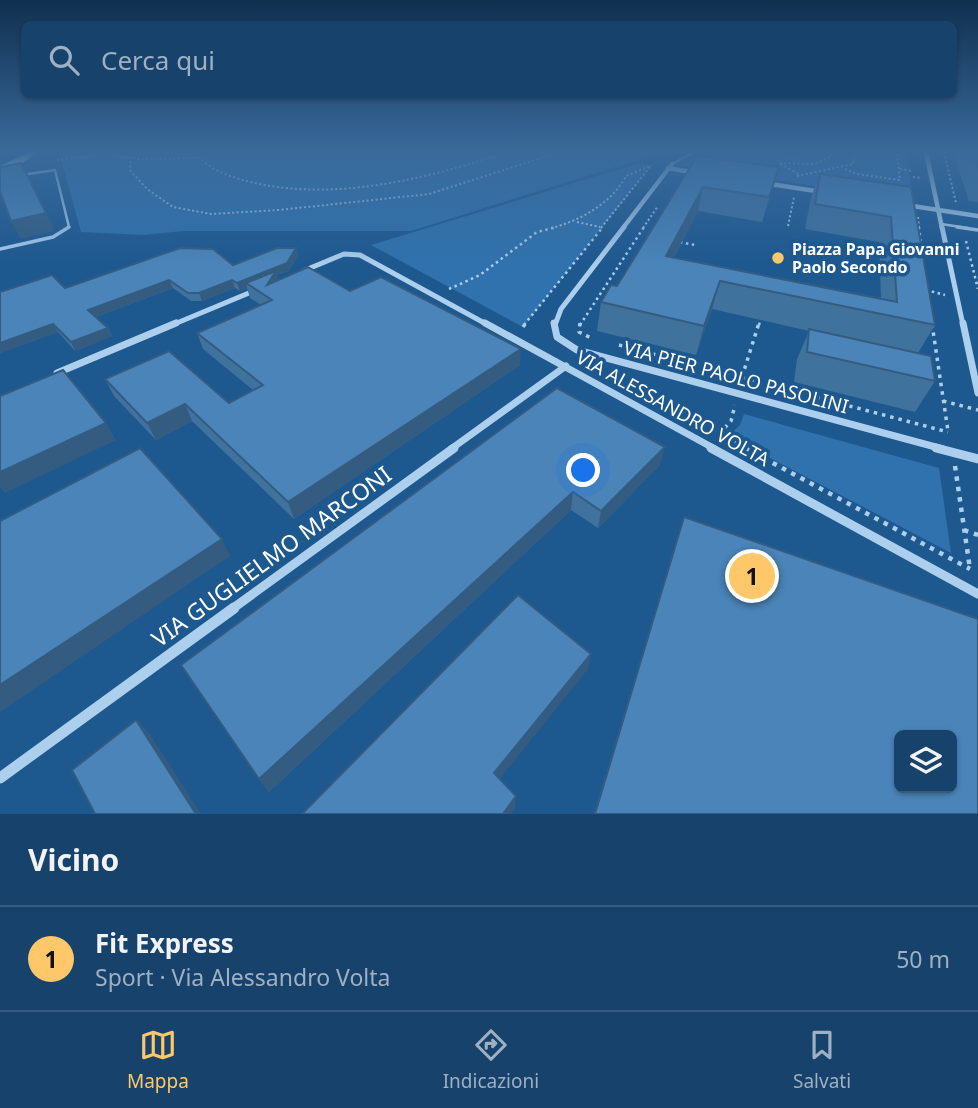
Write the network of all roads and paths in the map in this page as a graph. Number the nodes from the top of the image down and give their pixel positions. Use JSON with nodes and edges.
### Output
{"nodes":[{"id":1,"x":60,"y":190,"type":"edge"},
{"id":2,"x":151,"y":190,"type":"edge"},
{"id":3,"x":442,"y":190,"type":"edge"},
{"id":4,"x":619,"y":190,"type":"edge"},
{"id":5,"x":631,"y":190,"type":"edge"},
{"id":6,"x":651,"y":190,"type":"edge"},
{"id":7,"x":796,"y":190,"type":"edge"},
{"id":8,"x":809,"y":190,"type":"edge"},
{"id":9,"x":934,"y":190,"type":"edge"},
{"id":10,"x":822,"y":192,"type":"edge"},
{"id":11,"x":660,"y":202,"type":"dead end"},
{"id":12,"x":903,"y":204,"type":"edge"},
{"id":13,"x":916,"y":206,"type":"junction"},
{"id":14,"x":938,"y":210,"type":"junction"},
{"id":15,"x":978,"y":216,"type":"edge"},
{"id":16,"x":575,"y":222,"type":"junction"},
{"id":17,"x":941,"y":224,"type":"junction"},
{"id":18,"x":788,"y":226,"type":"dead end"},
{"id":19,"x":601,"y":227,"type":"junction"},
{"id":20,"x":620,"y":230,"type":"junction"},
{"id":21,"x":978,"y":230,"type":"edge"},
{"id":22,"x":638,"y":234,"type":"junction"},
{"id":23,"x":649,"y":236,"type":"edge"},
{"id":24,"x":672,"y":240,"type":"edge"},
{"id":25,"x":695,"y":245,"type":"dead end"},
{"id":26,"x":0,"y":249,"type":"edge"},
{"id":27,"x":924,"y":266,"type":"edge"},
{"id":28,"x":301,"y":271,"type":"edge"},
{"id":29,"x":926,"y":278,"type":"edge"},
{"id":30,"x":263,"y":287,"type":"edge"},
{"id":31,"x":916,"y":288,"type":"edge"},
{"id":32,"x":446,"y":290,"type":"dead end"},
{"id":33,"x":927,"y":290,"type":"junction"},
{"id":34,"x":956,"y":298,"type":"junction"},
{"id":35,"x":929,"y":304,"type":"edge"},
{"id":36,"x":931,"y":318,"type":"edge"},
{"id":37,"x":523,"y":327,"type":"dead end"},
{"id":38,"x":603,"y":341,"type":"dead end"},
{"id":39,"x":616,"y":345,"type":"dead end"},
{"id":40,"x":566,"y":366,"type":"junction"},
{"id":41,"x":50,"y":376,"type":"edge"},
{"id":42,"x":978,"y":393,"type":"edge"},
{"id":43,"x":943,"y":401,"type":"junction"},
{"id":44,"x":978,"y":410,"type":"edge"},
{"id":45,"x":948,"y":432,"type":"junction"},
{"id":46,"x":953,"y":452,"type":"junction"},
{"id":47,"x":978,"y":459,"type":"edge"},
{"id":48,"x":964,"y":530,"type":"junction"},
{"id":49,"x":978,"y":535,"type":"edge"},
{"id":50,"x":966,"y":588,"type":"junction"},
{"id":51,"x":978,"y":594,"type":"edge"},
{"id":52,"x":0,"y":778,"type":"edge"}],
"edges":[{"from":1,"to":26,"type":"lane"},
{"from":2,"to":3,"type":"path"},
{"from":4,"to":16,"type":"path"},
{"from":5,"to":19,"type":"path"},
{"from":6,"to":20,"type":"street","name":"VIA PIER PAOLO PASOLINI"},
{"from":7,"to":18,"type":"path"},
{"from":8,"to":10,"type":"street"},
{"from":9,"to":14,"type":"street"},
{"from":11,"to":22,"type":"path"},
{"from":12,"to":13,"type":"street"},
{"from":13,"to":14,"type":"street"},
{"from":13,"to":27,"type":"path"},
{"from":14,"to":15,"type":"street"},
{"from":14,"to":17,"type":"street"},
{"from":16,"to":19,"type":"path"},
{"from":16,"to":32,"type":"path"},
{"from":17,"to":21,"type":"lane"},
{"from":17,"to":34,"type":"street"},
{"from":19,"to":20,"type":"path"},
{"from":19,"to":37,"type":"path"},
{"from":20,"to":46,"type":"street","name":"VIA PIER PAOLO PASOLINI"},
{"from":22,"to":23,"type":"path"},
{"from":22,"to":38,"type":"path"},
{"from":24,"to":25,"type":"path"},
{"from":28,"to":40,"type":"street","name":"VIA ALESSANDRO VOLTA"},
{"from":29,"to":33,"type":"path"},
{"from":30,"to":41,"type":"street"},
{"from":31,"to":33,"type":"path"},
{"from":33,"to":34,"type":"path"},
{"from":33,"to":35,"type":"path"},
{"from":34,"to":42,"type":"street"},
{"from":36,"to":43,"type":"path"},
{"from":39,"to":45,"type":"path"},
{"from":40,"to":50,"type":"street","name":"VIA ALESSANDRO VOLTA"},
{"from":40,"to":52,"type":"street","name":"VIA GUGLIELMO MARCONI"},
{"from":43,"to":44,"type":"path"},
{"from":43,"to":45,"type":"path"},
{"from":45,"to":46,"type":"path"},
{"from":46,"to":47,"type":"street","name":"VIA PIER PAOLO PASOLINI"},
{"from":46,"to":48,"type":"path"},
{"from":48,"to":49,"type":"path"},
{"from":48,"to":50,"type":"path"},
{"from":50,"to":51,"type":"street","name":"VIA ALESSANDRO VOLTA"}]}
